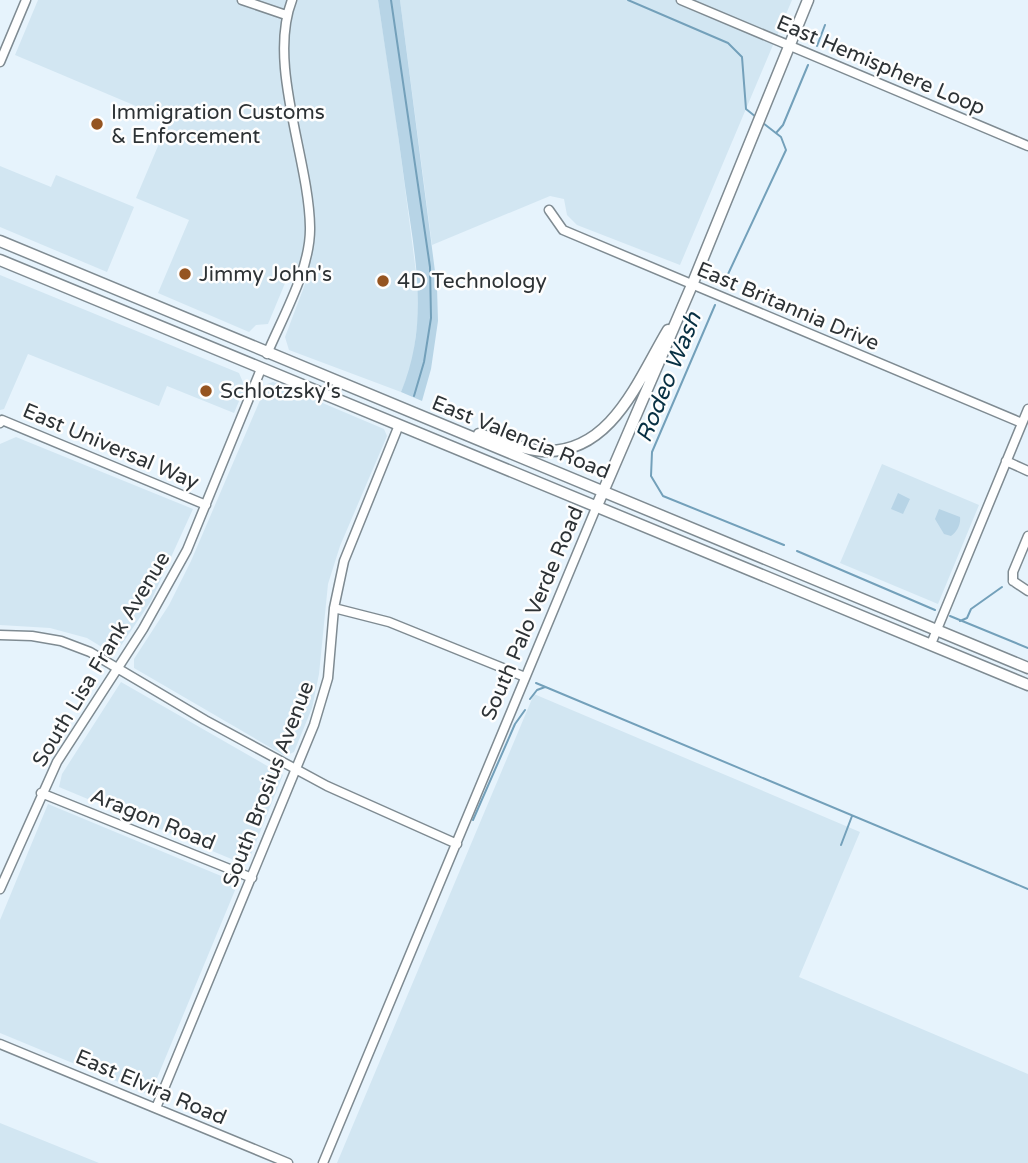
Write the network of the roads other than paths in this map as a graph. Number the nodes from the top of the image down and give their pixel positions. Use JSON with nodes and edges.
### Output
{"nodes":[{"id":1,"x":26,"y":0,"type":"edge"},
{"id":2,"x":242,"y":0,"type":"edge"},
{"id":3,"x":292,"y":0,"type":"edge"},
{"id":4,"x":681,"y":0,"type":"edge"},
{"id":5,"x":808,"y":0,"type":"edge"},
{"id":6,"x":703,"y":4,"type":"edge"},
{"id":7,"x":286,"y":15,"type":"junction"},
{"id":8,"x":789,"y":46,"type":"junction"},
{"id":9,"x":1,"y":57,"type":"edge"},
{"id":10,"x":1028,"y":146,"type":"edge"},
{"id":11,"x":550,"y":210,"type":"dead end"},
{"id":12,"x":0,"y":241,"type":"edge"},
{"id":13,"x":0,"y":260,"type":"edge"},
{"id":14,"x":692,"y":285,"type":"junction"},
{"id":15,"x":687,"y":297,"type":"junction"},
{"id":16,"x":267,"y":354,"type":"junction"},
{"id":17,"x":261,"y":369,"type":"junction"},
{"id":18,"x":1028,"y":409,"type":"edge"},
{"id":19,"x":432,"y":421,"type":"junction"},
{"id":20,"x":1,"y":422,"type":"edge"},
{"id":21,"x":1022,"y":423,"type":"junction"},
{"id":22,"x":399,"y":425,"type":"junction"},
{"id":23,"x":1006,"y":461,"type":"junction"},
{"id":24,"x":1028,"y":471,"type":"edge"},
{"id":25,"x":604,"y":492,"type":"junction"},
{"id":26,"x":206,"y":505,"type":"junction"},
{"id":27,"x":596,"y":508,"type":"junction"},
{"id":28,"x":1028,"y":536,"type":"edge"},
{"id":29,"x":1028,"y":591,"type":"edge"},
{"id":30,"x":334,"y":608,"type":"junction"},
{"id":31,"x":936,"y":630,"type":"junction"},
{"id":32,"x":0,"y":635,"type":"edge"},
{"id":33,"x":931,"y":644,"type":"junction"},
{"id":34,"x":117,"y":668,"type":"junction"},
{"id":35,"x":1028,"y":668,"type":"edge"},
{"id":36,"x":525,"y":677,"type":"junction"},
{"id":37,"x":1028,"y":685,"type":"edge"},
{"id":38,"x":296,"y":770,"type":"junction"},
{"id":39,"x":41,"y":793,"type":"junction"},
{"id":40,"x":457,"y":844,"type":"junction"},
{"id":41,"x":252,"y":878,"type":"junction"},
{"id":42,"x":0,"y":889,"type":"edge"},
{"id":43,"x":0,"y":1044,"type":"edge"},
{"id":44,"x":156,"y":1108,"type":"junction"},
{"id":45,"x":288,"y":1163,"type":"edge"},
{"id":46,"x":323,"y":1163,"type":"edge"}],
"edges":[{"from":1,"to":9,"type":"street"},
{"from":2,"to":7,"type":"street"},
{"from":3,"to":7,"type":"street"},
{"from":4,"to":6,"type":"street","name":"East Hemisphere Loop"},
{"from":5,"to":8,"type":"main road","name":"South Palo Verde Road"},
{"from":6,"to":8,"type":"street","name":"East Hemisphere Loop"},
{"from":7,"to":16,"type":"street"},
{"from":8,"to":10,"type":"street","name":"East Hemisphere Loop"},
{"from":8,"to":14,"type":"main road","name":"South Palo Verde Road"},
{"from":11,"to":14,"type":"street","name":"East Britannia Drive"},
{"from":12,"to":16,"type":"main road","name":"East Valencia Road"},
{"from":13,"to":17,"type":"main road","name":"East Valencia Road"},
{"from":14,"to":15,"type":"main road","name":"South Palo Verde Road"},
{"from":14,"to":21,"type":"street","name":"East Britannia Drive"},
{"from":15,"to":19,"type":"main road"},
{"from":15,"to":25,"type":"main road","name":"South Palo Verde Road"},
{"from":16,"to":17,"type":"main road"},
{"from":16,"to":19,"type":"main road","name":"East Valencia Road"},
{"from":17,"to":22,"type":"main road","name":"East Valencia Road"},
{"from":17,"to":26,"type":"street","name":"South Lisa Frank Avenue"},
{"from":18,"to":21,"type":"street"},
{"from":19,"to":25,"type":"main road","name":"East Valencia Road"},
{"from":20,"to":26,"type":"street","name":"East Universal Way"},
{"from":21,"to":23,"type":"street"},
{"from":22,"to":27,"type":"main road","name":"East Valencia Road"},
{"from":22,"to":30,"type":"street","name":"South Brosius Avenue"},
{"from":23,"to":24,"type":"street"},
{"from":23,"to":31,"type":"street"},
{"from":25,"to":27,"type":"main road","name":"South Palo Verde Road"},
{"from":25,"to":31,"type":"main road","name":"East Valencia Road"},
{"from":26,"to":34,"type":"street","name":"South Lisa Frank Avenue"},
{"from":27,"to":33,"type":"main road","name":"East Valencia Road"},
{"from":27,"to":36,"type":"street","name":"South Palo Verde Road"},
{"from":28,"to":29,"type":"street"},
{"from":30,"to":36,"type":"street"},
{"from":30,"to":38,"type":"street","name":"South Brosius Avenue"},
{"from":31,"to":33,"type":"street"},
{"from":31,"to":35,"type":"main road","name":"East Valencia Road"},
{"from":32,"to":34,"type":"street"},
{"from":33,"to":37,"type":"main road","name":"East Valencia Road"},
{"from":34,"to":38,"type":"street"},
{"from":34,"to":39,"type":"street","name":"South Lisa Frank Avenue"},
{"from":36,"to":40,"type":"street","name":"South Palo Verde Road"},
{"from":38,"to":40,"type":"street"},
{"from":38,"to":41,"type":"street","name":"South Brosius Avenue"},
{"from":39,"to":41,"type":"street","name":"Aragon Road"},
{"from":39,"to":42,"type":"street","name":"South Lisa Frank Avenue"},
{"from":40,"to":46,"type":"street","name":"South Palo Verde Road"},
{"from":41,"to":44,"type":"street","name":"South Brosius Avenue"},
{"from":43,"to":44,"type":"street","name":"East Elvira Road"},
{"from":44,"to":45,"type":"street","name":"East Elvira Road"}]}
